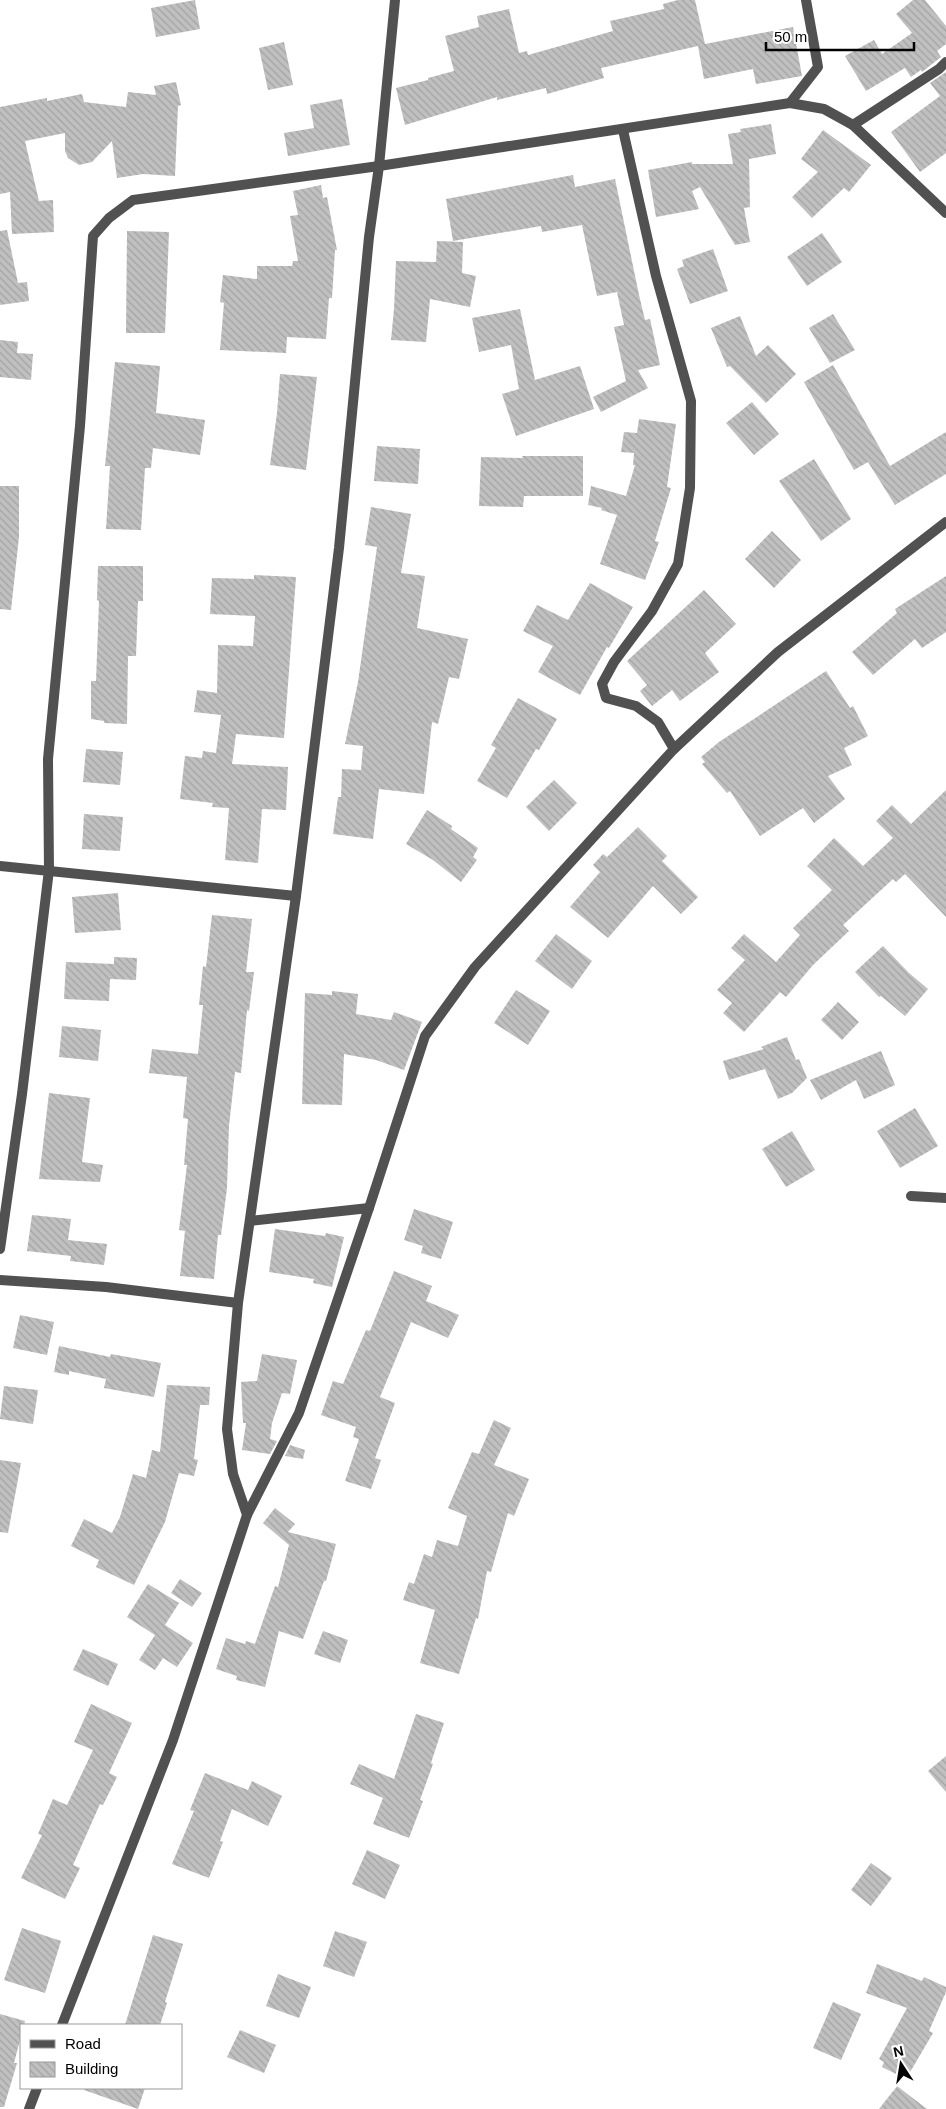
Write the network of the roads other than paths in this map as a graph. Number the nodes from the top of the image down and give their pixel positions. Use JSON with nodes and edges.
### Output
{"nodes":[{"id":1,"x":395,"y":0,"type":"edge"},
{"id":2,"x":806,"y":0,"type":"edge"},
{"id":3,"x":946,"y":62,"type":"edge"},
{"id":4,"x":790,"y":104,"type":"junction"},
{"id":5,"x":853,"y":125,"type":"junction"},
{"id":6,"x":623,"y":130,"type":"junction"},
{"id":7,"x":379,"y":166,"type":"junction"},
{"id":8,"x":946,"y":213,"type":"edge"},
{"id":9,"x":946,"y":522,"type":"edge"},
{"id":10,"x":674,"y":749,"type":"junction"},
{"id":11,"x":0,"y":866,"type":"edge"},
{"id":12,"x":49,"y":870,"type":"junction"},
{"id":13,"x":296,"y":896,"type":"junction"},
{"id":14,"x":911,"y":1196,"type":"dead end"},
{"id":15,"x":946,"y":1198,"type":"edge"},
{"id":16,"x":370,"y":1208,"type":"junction"},
{"id":17,"x":250,"y":1221,"type":"junction"},
{"id":18,"x":0,"y":1249,"type":"edge"},
{"id":19,"x":0,"y":1280,"type":"edge"},
{"id":20,"x":238,"y":1303,"type":"junction"},
{"id":21,"x":246,"y":1515,"type":"junction"},
{"id":22,"x":62,"y":2024,"type":"edge"},
{"id":23,"x":37,"y":2089,"type":"edge"},
{"id":24,"x":29,"y":2109,"type":"edge"}],
"edges":[{"from":1,"to":7,"type":"street"},
{"from":2,"to":4,"type":"street"},
{"from":3,"to":5,"type":"street"},
{"from":4,"to":5,"type":"street"},
{"from":4,"to":6,"type":"street"},
{"from":5,"to":8,"type":"street"},
{"from":6,"to":7,"type":"street"},
{"from":6,"to":10,"type":"street"},
{"from":7,"to":12,"type":"street"},
{"from":7,"to":13,"type":"street"},
{"from":9,"to":10,"type":"street"},
{"from":10,"to":16,"type":"street"},
{"from":11,"to":12,"type":"street"},
{"from":12,"to":13,"type":"street"},
{"from":12,"to":18,"type":"street"},
{"from":13,"to":17,"type":"street"},
{"from":14,"to":15,"type":"street"},
{"from":16,"to":17,"type":"street"},
{"from":16,"to":21,"type":"street"},
{"from":17,"to":20,"type":"street"},
{"from":19,"to":20,"type":"street"},
{"from":20,"to":21,"type":"street"},
{"from":21,"to":22,"type":"street"},
{"from":23,"to":24,"type":"street"}]}
